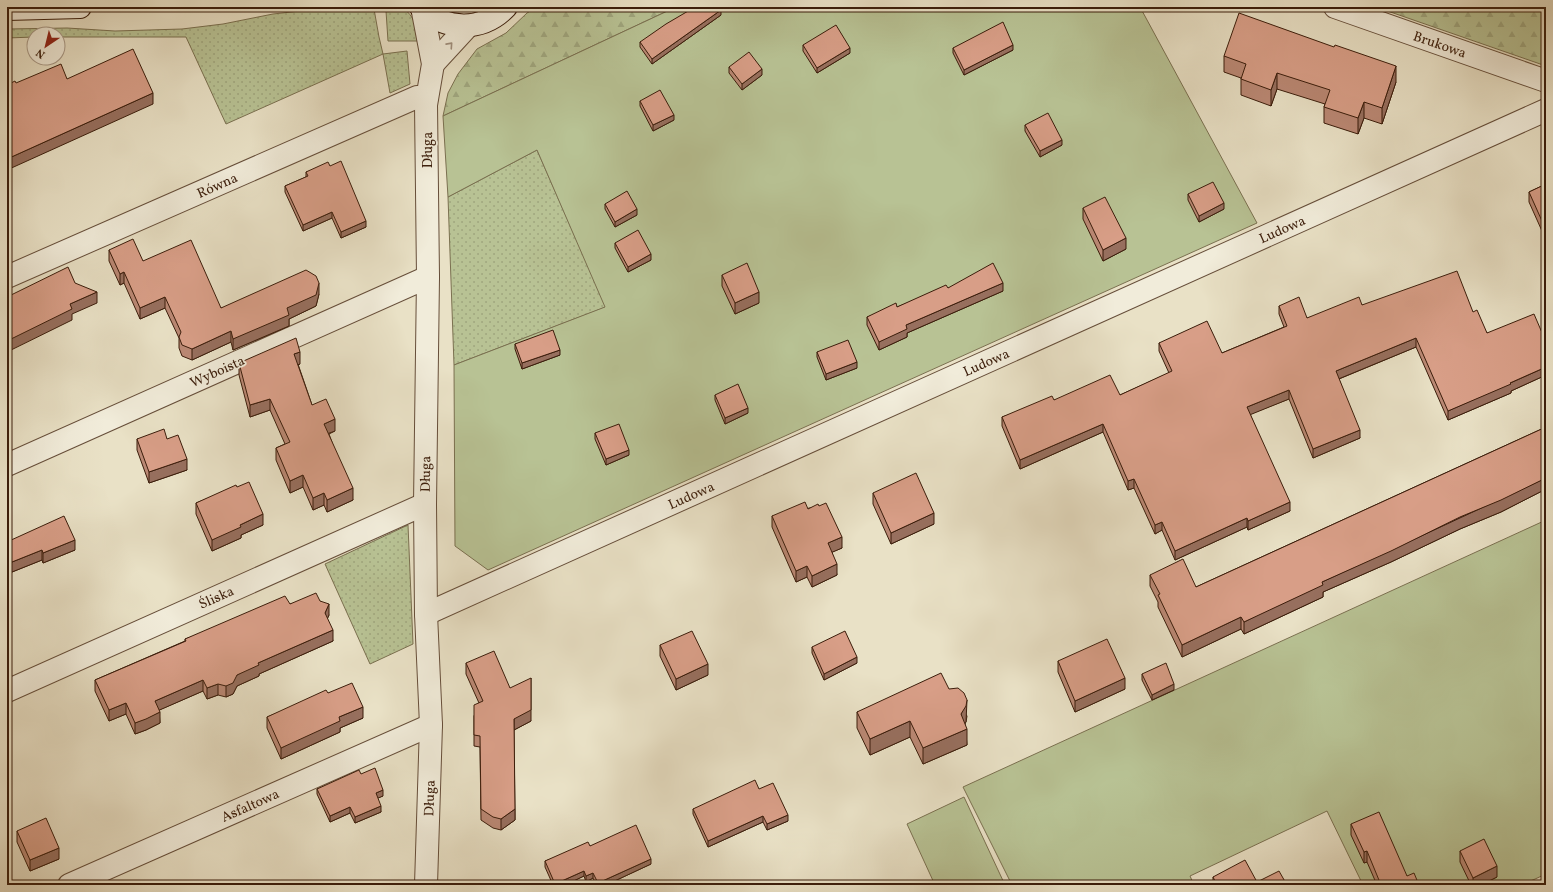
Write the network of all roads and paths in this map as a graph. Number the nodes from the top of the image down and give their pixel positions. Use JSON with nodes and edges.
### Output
{"nodes":[{"id":1,"x":80,"y":7,"type":"edge"},
{"id":2,"x":422,"y":7,"type":"edge"},
{"id":3,"x":506,"y":7,"type":"edge"},
{"id":4,"x":1335,"y":7,"type":"edge"},
{"id":5,"x":7,"y":10,"type":"edge"},
{"id":6,"x":468,"y":26,"type":"junction"},
{"id":7,"x":433,"y":64,"type":"junction"},
{"id":8,"x":1546,"y":81,"type":"edge"},
{"id":9,"x":427,"y":97,"type":"junction"},
{"id":10,"x":1546,"y":110,"type":"edge"},
{"id":11,"x":7,"y":277,"type":"edge"},
{"id":12,"x":428,"y":277,"type":"junction"},
{"id":13,"x":7,"y":465,"type":"edge"},
{"id":14,"x":425,"y":504,"type":"junction"},
{"id":15,"x":426,"y":614,"type":"junction"},
{"id":16,"x":7,"y":690,"type":"edge"},
{"id":17,"x":431,"y":725,"type":"junction"},
{"id":18,"x":69,"y":885,"type":"edge"},
{"id":19,"x":426,"y":885,"type":"edge"}],
"edges":[{"from":1,"to":5,"type":"street"},
{"from":2,"to":6,"type":"street"},
{"from":2,"to":7,"type":"street","name":"Długa"},
{"from":3,"to":6,"type":"street"},
{"from":4,"to":8,"type":"street","name":"Brukowa"},
{"from":7,"to":6,"type":"street","one_way":true},
{"from":7,"to":9,"type":"street","name":"Długa"},
{"from":9,"to":11,"type":"street","name":"Równa"},
{"from":9,"to":12,"type":"street","name":"Długa"},
{"from":10,"to":15,"type":"street","name":"Ludowa"},
{"from":12,"to":13,"type":"street","name":"Wyboista"},
{"from":12,"to":14,"type":"street","name":"Długa"},
{"from":14,"to":15,"type":"street","name":"Długa"},
{"from":14,"to":16,"type":"street","name":"Śliska"},
{"from":15,"to":17,"type":"street","name":"Długa"},
{"from":17,"to":18,"type":"street","name":"Asfaltowa"},
{"from":17,"to":19,"type":"street","name":"Długa"}]}
